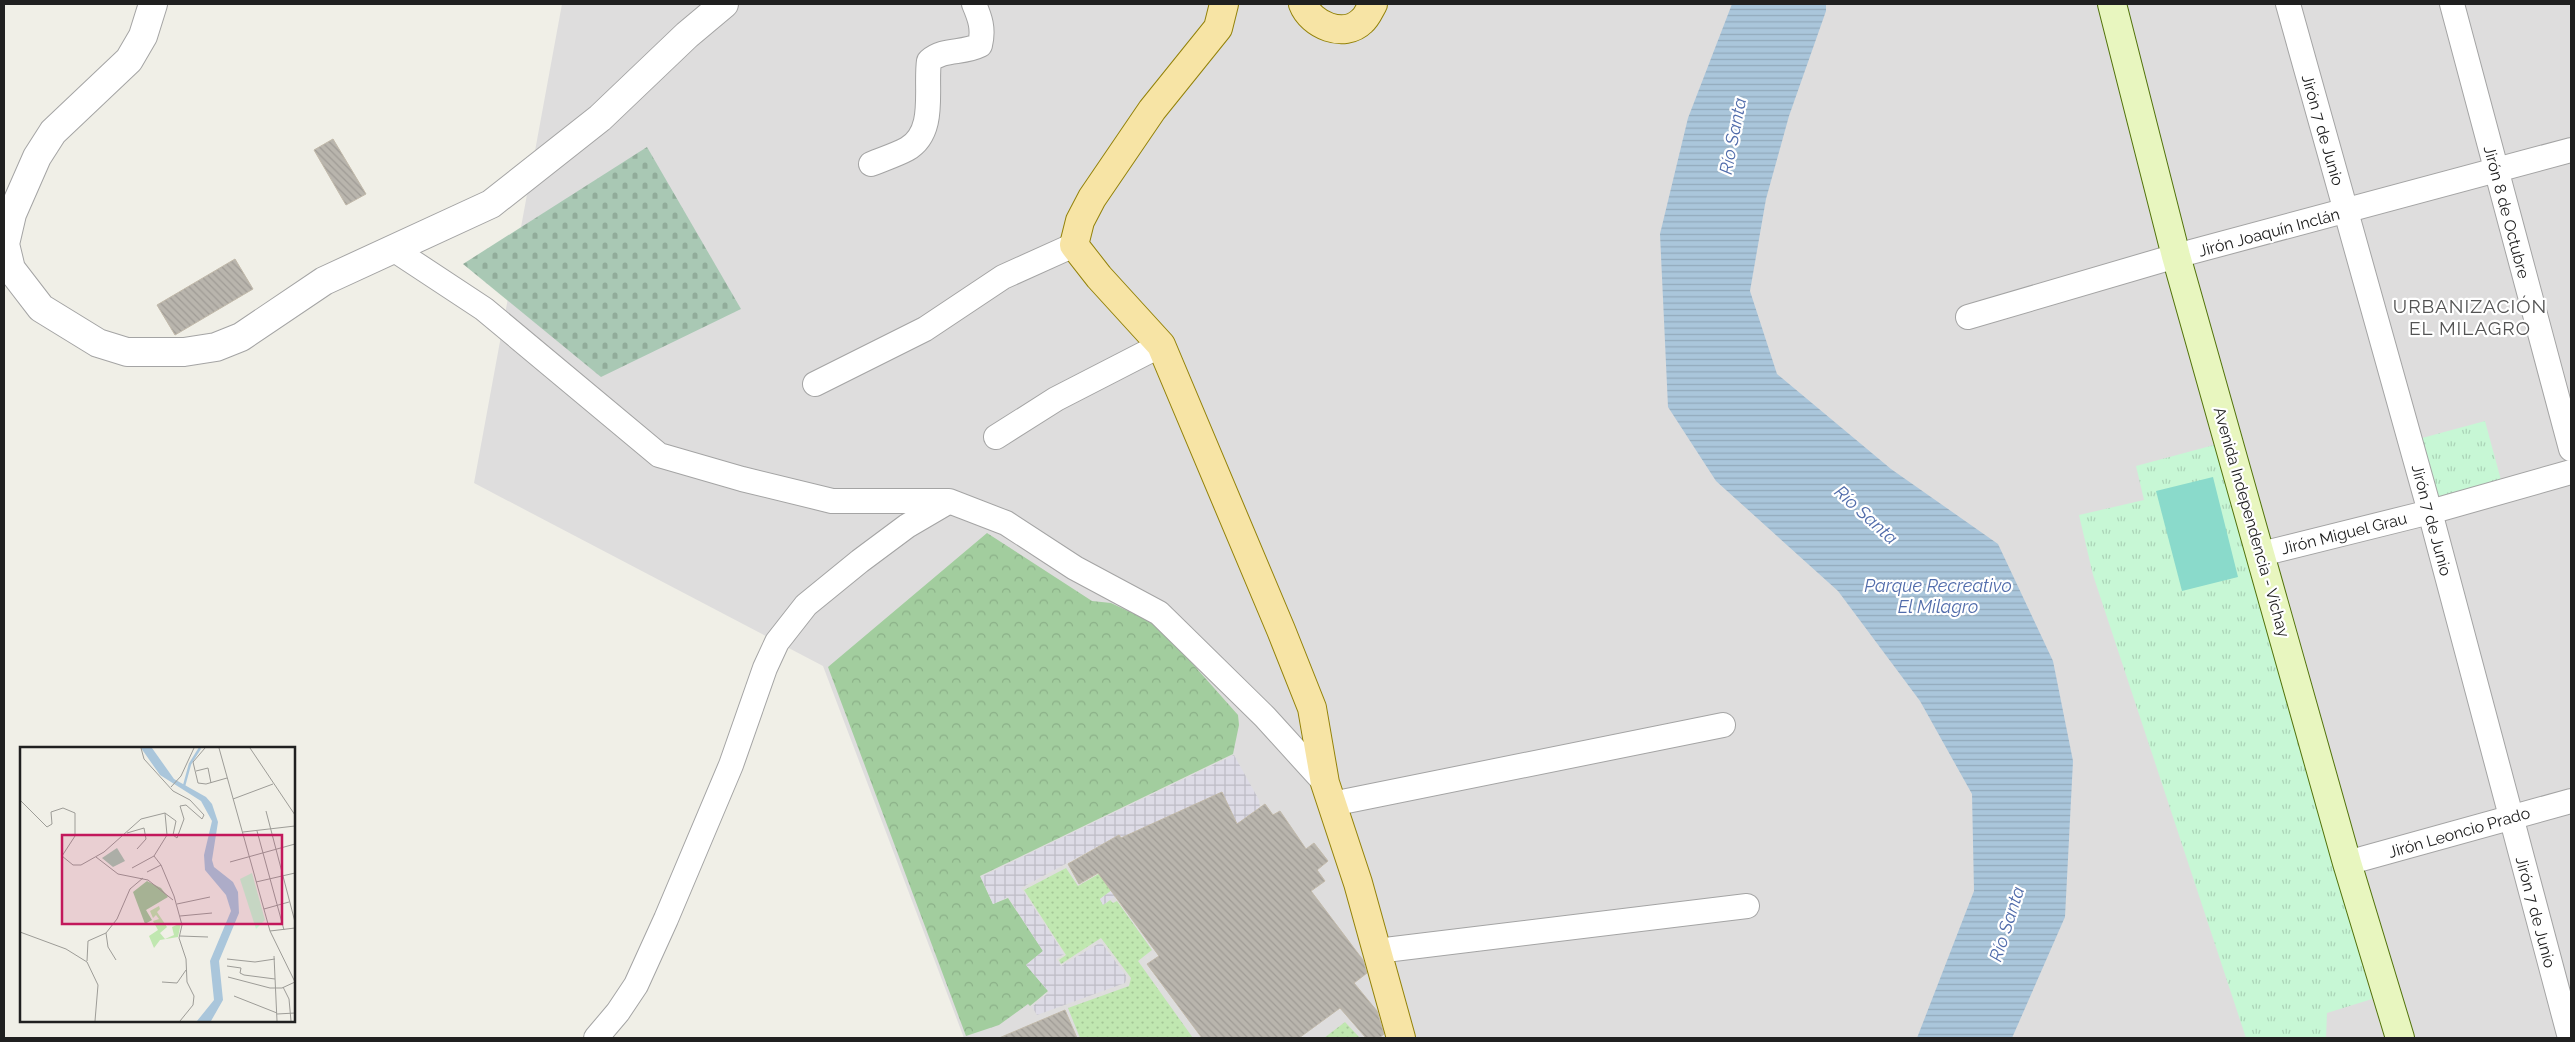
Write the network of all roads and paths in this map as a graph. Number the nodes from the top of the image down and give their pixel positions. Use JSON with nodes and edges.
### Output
{"nodes":[{"id":1,"x":153,"y":4,"type":"edge"},
{"id":2,"x":724,"y":4,"type":"edge"},
{"id":3,"x":974,"y":4,"type":"edge"},
{"id":4,"x":1224,"y":4,"type":"edge"},
{"id":5,"x":1303,"y":4,"type":"edge"},
{"id":6,"x":1373,"y":4,"type":"edge"},
{"id":7,"x":2112,"y":4,"type":"edge"},
{"id":8,"x":2288,"y":4,"type":"edge"},
{"id":9,"x":2452,"y":4,"type":"edge"},
{"id":10,"x":2571,"y":150,"type":"edge"},
{"id":11,"x":871,"y":164,"type":"dead end"},
{"id":12,"x":2496,"y":170,"type":"junction"},
{"id":13,"x":2346,"y":211,"type":"junction"},
{"id":14,"x":1074,"y":245,"type":"junction"},
{"id":15,"x":393,"y":249,"type":"junction"},
{"id":16,"x":2176,"y":256,"type":"junction"},
{"id":17,"x":1968,"y":317,"type":"dead end"},
{"id":18,"x":1161,"y":345,"type":"junction"},
{"id":19,"x":815,"y":384,"type":"dead end"},
{"id":20,"x":996,"y":437,"type":"dead end"},
{"id":21,"x":2571,"y":449,"type":"edge"},
{"id":22,"x":2571,"y":472,"type":"edge"},
{"id":23,"x":949,"y":501,"type":"junction"},
{"id":24,"x":2430,"y":512,"type":"junction"},
{"id":25,"x":2261,"y":554,"type":"junction"},
{"id":26,"x":1723,"y":725,"type":"dead end"},
{"id":27,"x":1328,"y":794,"type":"junction"},
{"id":28,"x":2571,"y":801,"type":"edge"},
{"id":29,"x":2510,"y":818,"type":"junction"},
{"id":30,"x":2347,"y":863,"type":"junction"},
{"id":31,"x":1747,"y":906,"type":"dead end"},
{"id":32,"x":1377,"y":951,"type":"junction"},
{"id":33,"x":596,"y":1038,"type":"edge"},
{"id":34,"x":1402,"y":1038,"type":"edge"},
{"id":35,"x":2400,"y":1038,"type":"edge"},
{"id":36,"x":2570,"y":1038,"type":"edge"}],
"edges":[{"from":1,"to":15,"type":"street"},
{"from":2,"to":15,"type":"street"},
{"from":3,"to":11,"type":"street"},
{"from":4,"to":14,"type":"main road"},
{"from":5,"to":6,"type":"main road"},
{"from":7,"to":16,"type":"main road","name":"Avenida Independencia - Vichay"},
{"from":8,"to":13,"type":"street","name":"Jirón 7 de Junio"},
{"from":9,"to":12,"type":"street","name":"Jirón 8 de Octubre"},
{"from":10,"to":12,"type":"street","name":"Jirón Joaquín Inclán"},
{"from":12,"to":13,"type":"street","name":"Jirón Joaquín Inclán"},
{"from":12,"to":21,"type":"street","name":"Jirón 8 de Octubre"},
{"from":13,"to":16,"type":"street","name":"Jirón Joaquín Inclán"},
{"from":13,"to":24,"type":"street","name":"Jirón 7 de Junio"},
{"from":14,"to":18,"type":"main road"},
{"from":14,"to":19,"type":"street"},
{"from":15,"to":23,"type":"street"},
{"from":16,"to":17,"type":"street","name":"Jirón Joaquín Inclán"},
{"from":16,"to":25,"type":"main road","name":"Avenida Independencia - Vichay"},
{"from":18,"to":20,"type":"street"},
{"from":18,"to":27,"type":"main road"},
{"from":22,"to":24,"type":"street","name":"Jirón Miguel Grau"},
{"from":23,"to":27,"type":"street"},
{"from":23,"to":33,"type":"street"},
{"from":24,"to":25,"type":"street","name":"Jirón Miguel Grau"},
{"from":24,"to":29,"type":"street","name":"Jirón 7 de Junio"},
{"from":25,"to":30,"type":"main road","name":"Avenida Independencia - Vichay"},
{"from":26,"to":27,"type":"street"},
{"from":27,"to":32,"type":"main road"},
{"from":28,"to":29,"type":"street","name":"Jirón Leoncio Prado"},
{"from":29,"to":30,"type":"street","name":"Jirón Leoncio Prado"},
{"from":29,"to":36,"type":"street","name":"Jirón 7 de Junio"},
{"from":30,"to":35,"type":"main road","name":"Avenida Independencia - Vichay"},
{"from":31,"to":32,"type":"street"},
{"from":32,"to":34,"type":"main road"}]}
